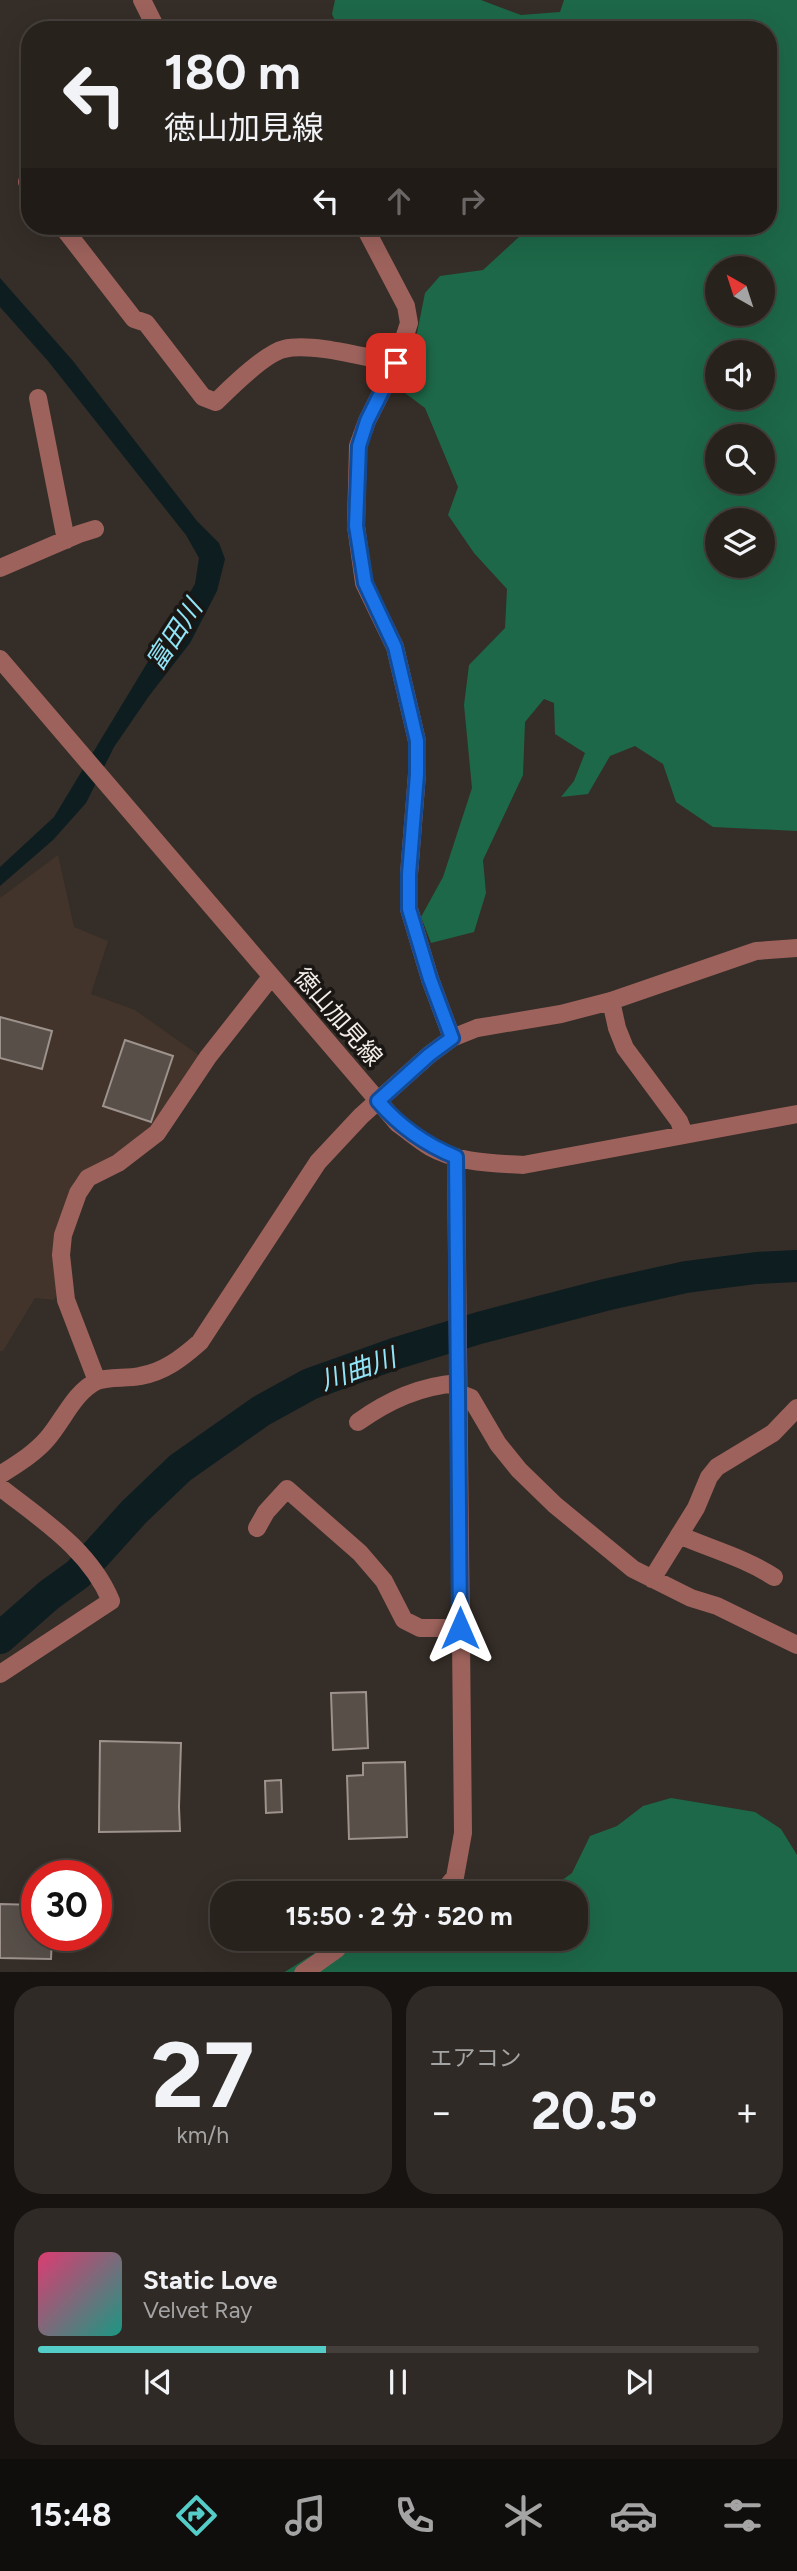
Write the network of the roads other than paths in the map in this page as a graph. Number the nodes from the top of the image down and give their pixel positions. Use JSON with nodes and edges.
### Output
{"nodes":[{"id":1,"x":142,"y":0,"type":"edge"},
{"id":2,"x":152,"y":21,"type":"edge"},
{"id":3,"x":69,"y":235,"type":"edge"},
{"id":4,"x":369,"y":235,"type":"edge"},
{"id":5,"x":396,"y":363,"type":"junction"},
{"id":6,"x":38,"y":398,"type":"dead end"},
{"id":7,"x":95,"y":529,"type":"dead end"},
{"id":8,"x":66,"y":540,"type":"junction"},
{"id":9,"x":0,"y":568,"type":"edge"},
{"id":10,"x":0,"y":659,"type":"edge"},
{"id":11,"x":797,"y":948,"type":"edge"},
{"id":12,"x":271,"y":977,"type":"junction"},
{"id":13,"x":611,"y":1001,"type":"junction"},
{"id":14,"x":452,"y":1038,"type":"junction"},
{"id":15,"x":378,"y":1101,"type":"junction"},
{"id":16,"x":797,"y":1114,"type":"edge"},
{"id":17,"x":684,"y":1134,"type":"junction"},
{"id":18,"x":456,"y":1157,"type":"junction"},
{"id":19,"x":97,"y":1381,"type":"junction"},
{"id":20,"x":458,"y":1388,"type":"junction"},
{"id":21,"x":797,"y":1408,"type":"edge"},
{"id":22,"x":358,"y":1422,"type":"dead end"},
{"id":23,"x":0,"y":1475,"type":"edge"},
{"id":24,"x":0,"y":1487,"type":"edge"},
{"id":25,"x":257,"y":1528,"type":"dead end"},
{"id":26,"x":680,"y":1535,"type":"junction"},
{"id":27,"x":774,"y":1577,"type":"dead end"},
{"id":28,"x":652,"y":1579,"type":"junction"},
{"id":29,"x":460,"y":1628,"type":"junction"},
{"id":30,"x":797,"y":1644,"type":"edge"},
{"id":31,"x":0,"y":1674,"type":"edge"},
{"id":32,"x":452,"y":1881,"type":"edge"},
{"id":33,"x":334,"y":1951,"type":"edge"},
{"id":34,"x":303,"y":1972,"type":"edge"}],
"edges":[{"from":1,"to":2,"type":"street"},
{"from":3,"to":5,"type":"street"},
{"from":4,"to":5,"type":"street"},
{"from":5,"to":14,"type":"street"},
{"from":6,"to":8,"type":"street"},
{"from":7,"to":8,"type":"street"},
{"from":8,"to":9,"type":"street"},
{"from":10,"to":12,"type":"street","name":"徳山加見線"},
{"from":11,"to":13,"type":"street"},
{"from":12,"to":15,"type":"street","name":"徳山加見線"},
{"from":12,"to":19,"type":"street"},
{"from":13,"to":14,"type":"street"},
{"from":13,"to":17,"type":"street"},
{"from":14,"to":15,"type":"street"},
{"from":15,"to":18,"type":"street","name":"徳山加見線"},
{"from":15,"to":19,"type":"street"},
{"from":16,"to":17,"type":"street","name":"徳山加見線"},
{"from":17,"to":18,"type":"street","name":"徳山加見線"},
{"from":18,"to":20,"type":"street"},
{"from":19,"to":23,"type":"street"},
{"from":20,"to":22,"type":"street"},
{"from":20,"to":28,"type":"street"},
{"from":20,"to":29,"type":"street"},
{"from":21,"to":26,"type":"street"},
{"from":24,"to":31,"type":"street"},
{"from":25,"to":29,"type":"street"},
{"from":26,"to":27,"type":"street"},
{"from":26,"to":28,"type":"street"},
{"from":28,"to":30,"type":"street"},
{"from":29,"to":32,"type":"street"},
{"from":33,"to":34,"type":"street"}]}
